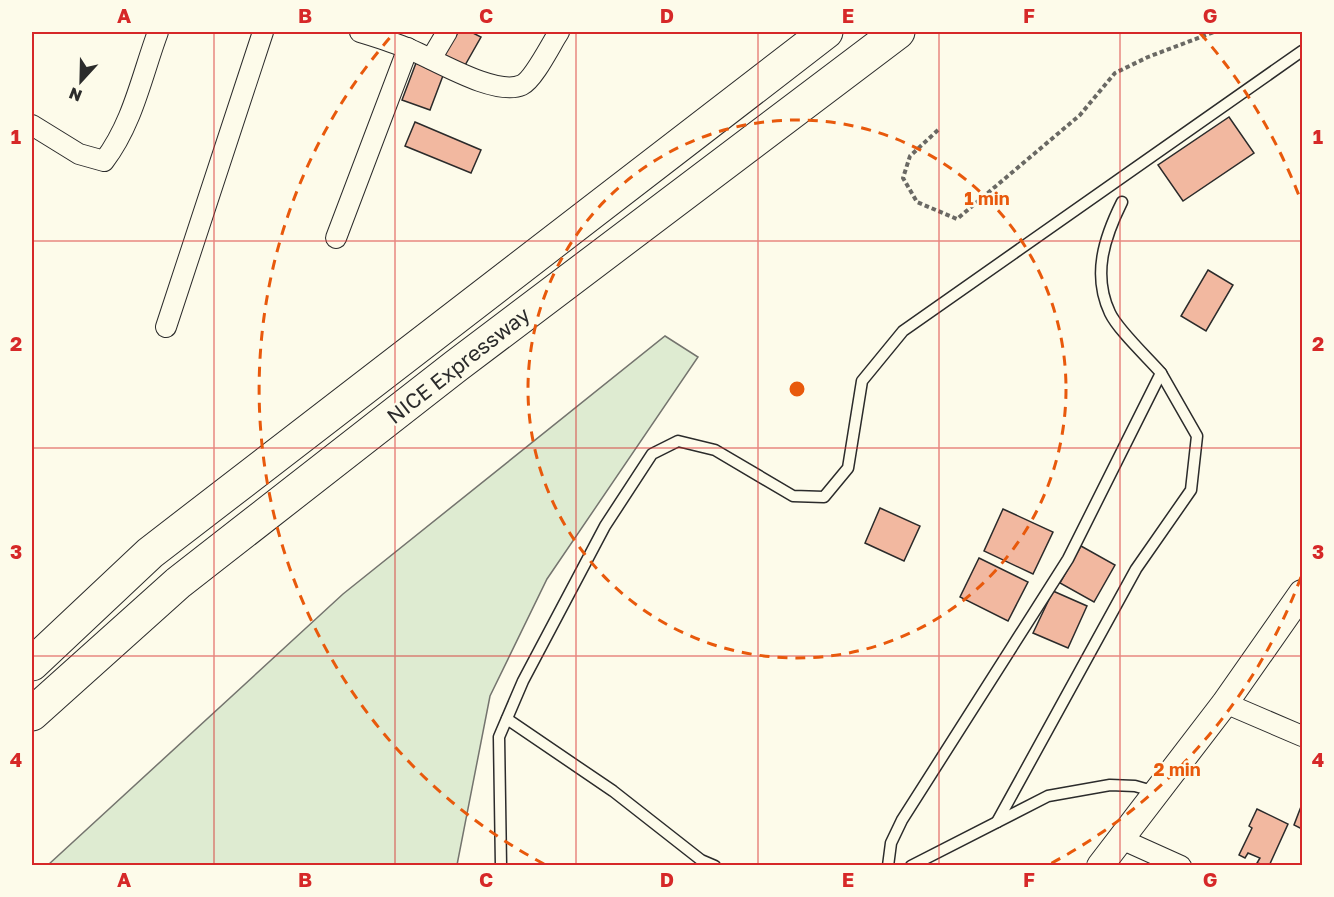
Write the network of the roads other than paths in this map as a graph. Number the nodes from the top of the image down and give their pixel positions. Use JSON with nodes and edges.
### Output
{"nodes":[{"id":1,"x":159,"y":32,"type":"edge"},
{"id":2,"x":263,"y":32,"type":"edge"},
{"id":3,"x":360,"y":32,"type":"edge"},
{"id":4,"x":447,"y":32,"type":"edge"},
{"id":5,"x":559,"y":32,"type":"edge"},
{"id":6,"x":826,"y":32,"type":"edge"},
{"id":7,"x":898,"y":32,"type":"edge"},
{"id":8,"x":408,"y":48,"type":"junction"},
{"id":9,"x":1302,"y":51,"type":"edge"},
{"id":10,"x":431,"y":59,"type":"junction"},
{"id":11,"x":32,"y":125,"type":"edge"},
{"id":12,"x":1122,"y":202,"type":"dead end"},
{"id":13,"x":336,"y":238,"type":"dead end"},
{"id":14,"x":166,"y":327,"type":"dead end"},
{"id":15,"x":1161,"y":374,"type":"junction"},
{"id":16,"x":1302,"y":593,"type":"edge"},
{"id":17,"x":32,"y":664,"type":"edge"},
{"id":18,"x":1225,"y":702,"type":"junction"},
{"id":19,"x":32,"y":714,"type":"edge"},
{"id":20,"x":507,"y":718,"type":"junction"},
{"id":21,"x":1302,"y":736,"type":"edge"},
{"id":22,"x":1157,"y":792,"type":"junction"},
{"id":23,"x":997,"y":822,"type":"junction"},
{"id":24,"x":1121,"y":839,"type":"junction"},
{"id":25,"x":501,"y":866,"type":"edge"},
{"id":26,"x":715,"y":866,"type":"edge"},
{"id":27,"x":888,"y":866,"type":"edge"},
{"id":28,"x":911,"y":866,"type":"edge"},
{"id":29,"x":1100,"y":866,"type":"edge"},
{"id":30,"x":1181,"y":866,"type":"edge"}],
"edges":[{"from":1,"to":11,"type":"street"},
{"from":2,"to":14,"type":"street"},
{"from":3,"to":8,"type":"street"},
{"from":4,"to":10,"type":"street"},
{"from":5,"to":10,"type":"street"},
{"from":6,"to":17,"type":"highway","name":"NICE Expressway"},
{"from":7,"to":19,"type":"highway","name":"NICE Expressway"},
{"from":8,"to":10,"type":"street"},
{"from":8,"to":13,"type":"street"},
{"from":9,"to":20,"type":"lane"},
{"from":12,"to":15,"type":"lane"},
{"from":15,"to":23,"type":"lane"},
{"from":15,"to":27,"type":"lane"},
{"from":16,"to":18,"type":"street"},
{"from":18,"to":21,"type":"street"},
{"from":18,"to":22,"type":"street"},
{"from":20,"to":25,"type":"lane"},
{"from":20,"to":26,"type":"lane"},
{"from":22,"to":23,"type":"lane"},
{"from":22,"to":24,"type":"street"},
{"from":23,"to":28,"type":"lane"},
{"from":24,"to":29,"type":"street"},
{"from":24,"to":30,"type":"street"}]}
